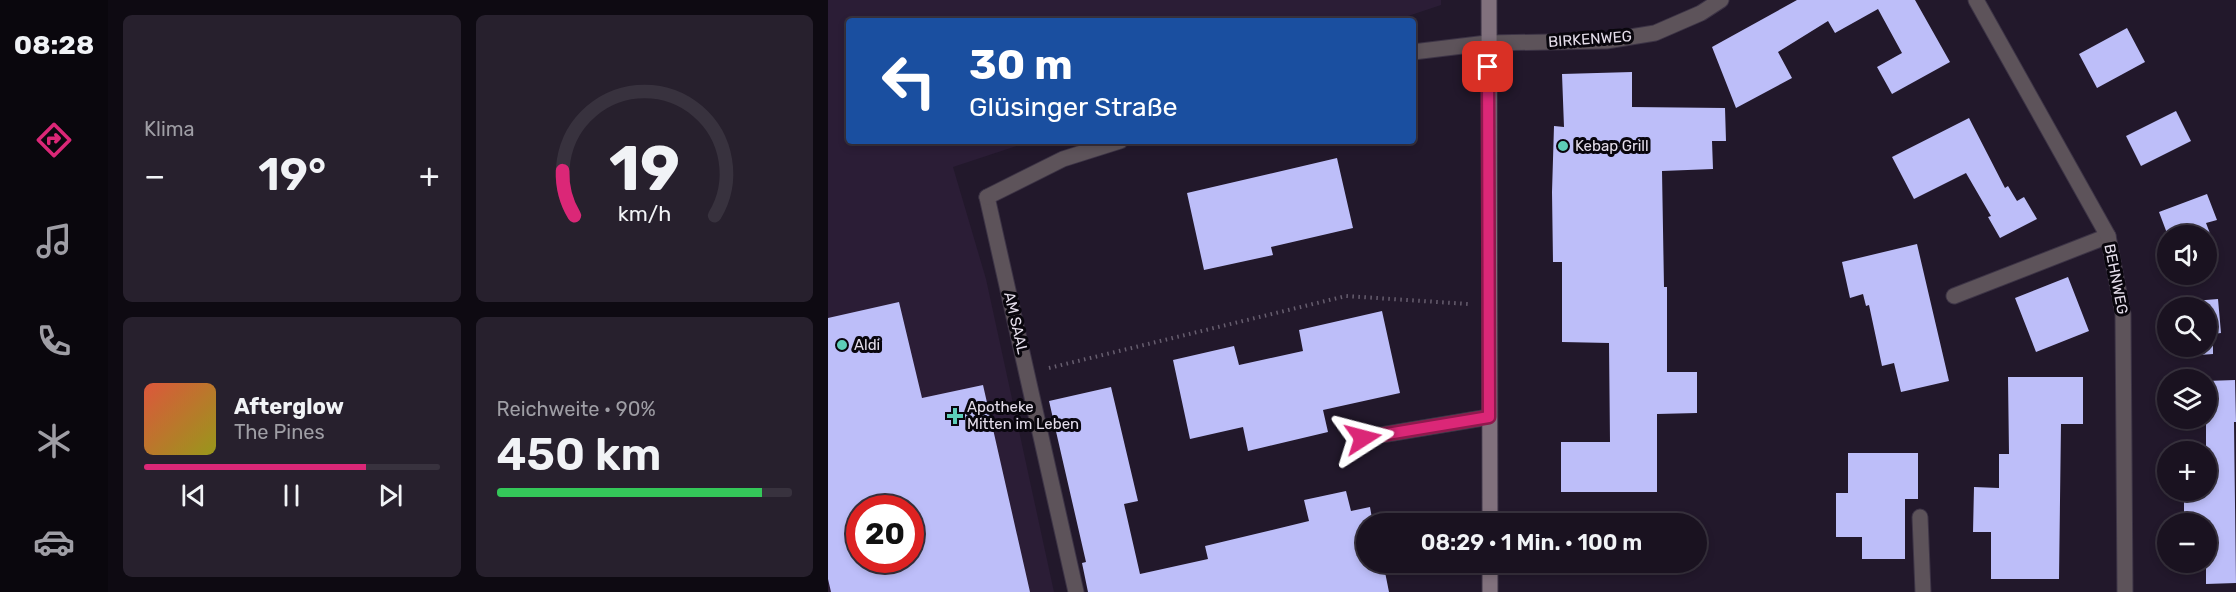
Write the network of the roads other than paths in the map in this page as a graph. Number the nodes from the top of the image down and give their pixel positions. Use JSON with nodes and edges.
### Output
{"nodes":[{"id":1,"x":1489,"y":0,"type":"edge"},
{"id":2,"x":1721,"y":0,"type":"edge"},
{"id":3,"x":1976,"y":0,"type":"edge"},
{"id":4,"x":1487,"y":43,"type":"junction"},
{"id":5,"x":1416,"y":52,"type":"edge"},
{"id":6,"x":1110,"y":144,"type":"edge"},
{"id":7,"x":2108,"y":236,"type":"junction"},
{"id":8,"x":1954,"y":296,"type":"dead end"},
{"id":9,"x":1489,"y":417,"type":"junction"},
{"id":10,"x":1363,"y":438,"type":"dead end"},
{"id":11,"x":1490,"y":513,"type":"edge"},
{"id":12,"x":1920,"y":517,"type":"dead end"},
{"id":13,"x":1490,"y":573,"type":"edge"},
{"id":14,"x":1076,"y":592,"type":"edge"},
{"id":15,"x":1490,"y":592,"type":"edge"},
{"id":16,"x":1923,"y":592,"type":"edge"},
{"id":17,"x":2125,"y":592,"type":"edge"}],
"edges":[{"from":1,"to":4,"type":"main road"},
{"from":2,"to":4,"type":"street","name":"BIRKENWEG"},
{"from":3,"to":7,"type":"street","name":"BEHNWEG"},
{"from":4,"to":5,"type":"street"},
{"from":4,"to":9,"type":"main road"},
{"from":6,"to":14,"type":"street","name":"AM SAAL"},
{"from":7,"to":8,"type":"street"},
{"from":7,"to":17,"type":"street","name":"BEHNWEG"},
{"from":9,"to":10,"type":"street"},
{"from":9,"to":11,"type":"main road"},
{"from":12,"to":16,"type":"street"},
{"from":13,"to":15,"type":"main road"}]}
